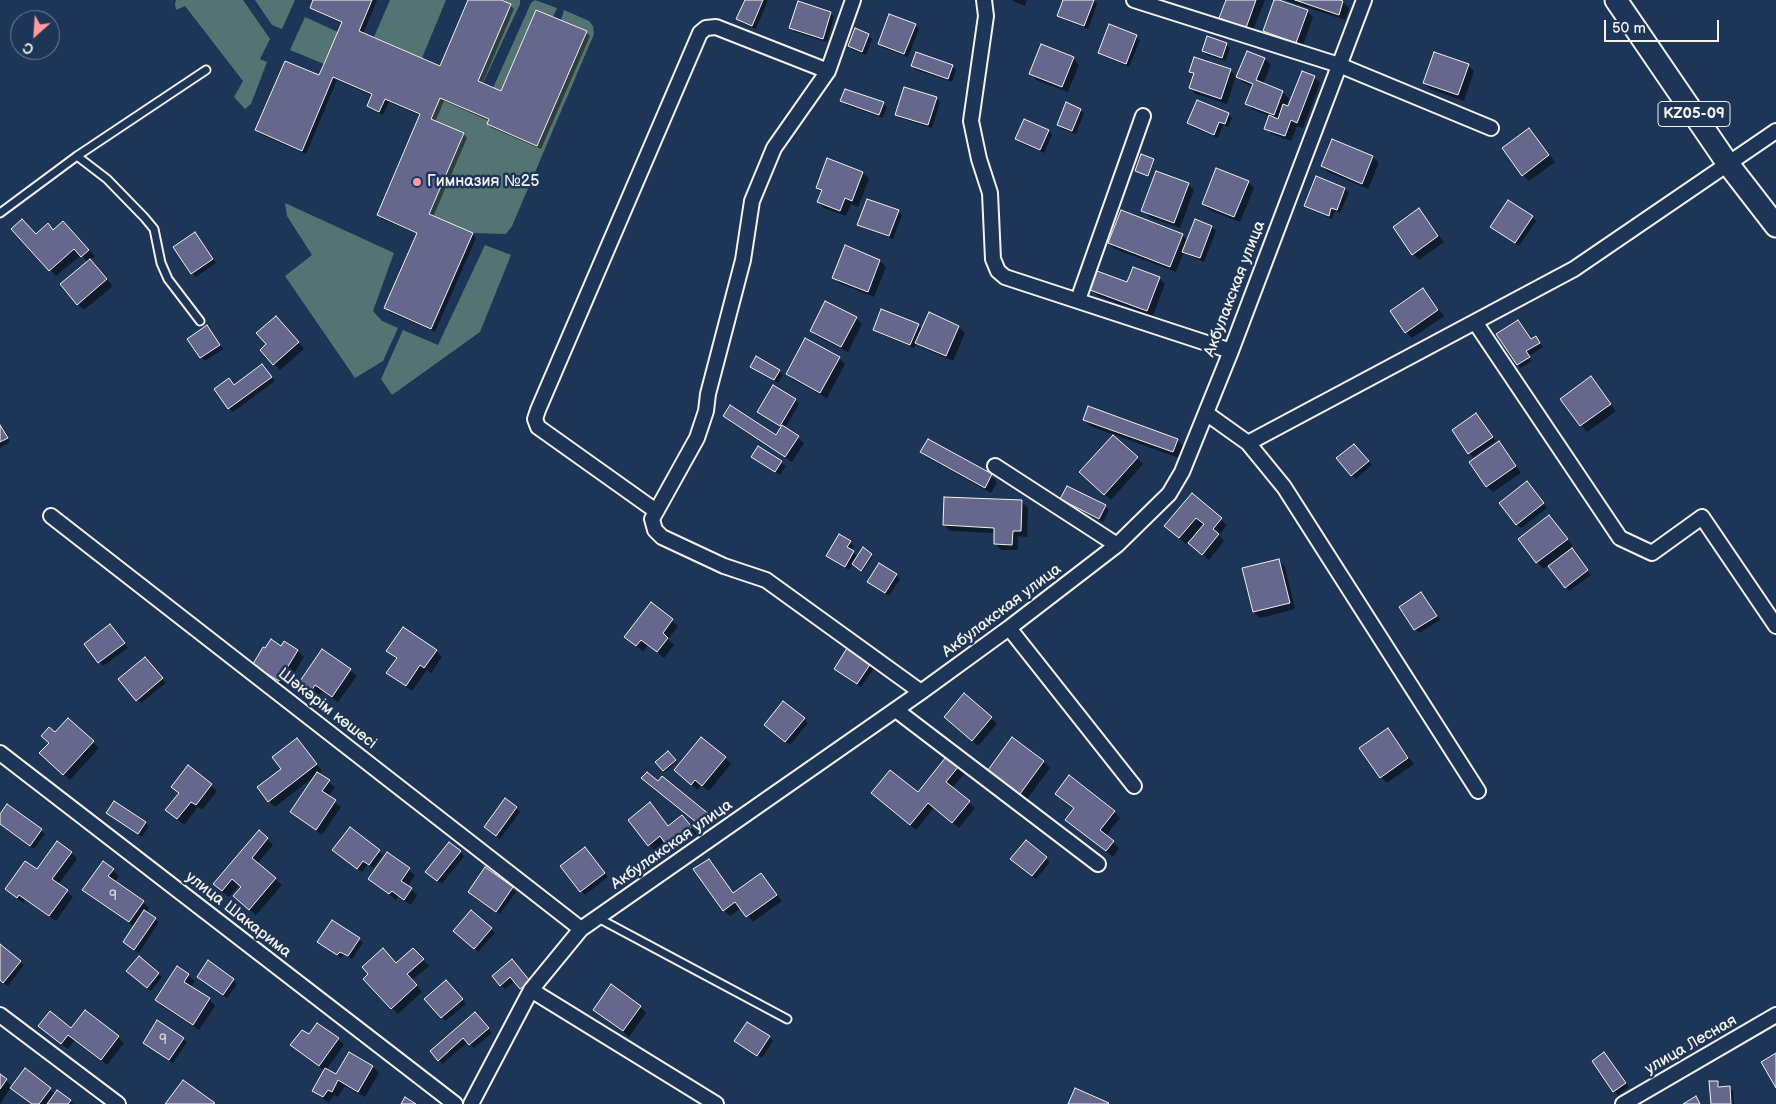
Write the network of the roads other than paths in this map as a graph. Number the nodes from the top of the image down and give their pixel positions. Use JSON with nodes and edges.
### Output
{"nodes":[{"id":1,"x":853,"y":0,"type":"edge"},
{"id":2,"x":984,"y":0,"type":"edge"},
{"id":3,"x":1134,"y":0,"type":"edge"},
{"id":4,"x":1364,"y":0,"type":"edge"},
{"id":5,"x":1616,"y":0,"type":"edge"},
{"id":6,"x":1339,"y":65,"type":"junction"},
{"id":7,"x":206,"y":70,"type":"dead end"},
{"id":8,"x":828,"y":71,"type":"junction"},
{"id":9,"x":1142,"y":116,"type":"dead end"},
{"id":10,"x":1491,"y":128,"type":"dead end"},
{"id":11,"x":1776,"y":132,"type":"edge"},
{"id":12,"x":77,"y":156,"type":"junction"},
{"id":13,"x":1728,"y":164,"type":"junction"},
{"id":14,"x":0,"y":213,"type":"edge"},
{"id":15,"x":1776,"y":226,"type":"edge"},
{"id":16,"x":1078,"y":300,"type":"junction"},
{"id":17,"x":200,"y":321,"type":"dead end"},
{"id":18,"x":1475,"y":322,"type":"junction"},
{"id":19,"x":1231,"y":351,"type":"junction"},
{"id":20,"x":1206,"y":413,"type":"junction"},
{"id":21,"x":1248,"y":444,"type":"junction"},
{"id":22,"x":995,"y":466,"type":"dead end"},
{"id":23,"x":656,"y":511,"type":"junction"},
{"id":24,"x":50,"y":516,"type":"dead end"},
{"id":25,"x":1117,"y":545,"type":"junction"},
{"id":26,"x":1776,"y":626,"type":"edge"},
{"id":27,"x":1009,"y":628,"type":"junction"},
{"id":28,"x":921,"y":692,"type":"junction"},
{"id":29,"x":896,"y":710,"type":"junction"},
{"id":30,"x":0,"y":753,"type":"edge"},
{"id":31,"x":1134,"y":786,"type":"dead end"},
{"id":32,"x":1478,"y":791,"type":"dead end"},
{"id":33,"x":1098,"y":864,"type":"dead end"},
{"id":34,"x":598,"y":918,"type":"junction"},
{"id":35,"x":582,"y":929,"type":"junction"},
{"id":36,"x":531,"y":990,"type":"junction"},
{"id":37,"x":0,"y":1015,"type":"edge"},
{"id":38,"x":1776,"y":1015,"type":"edge"},
{"id":39,"x":787,"y":1019,"type":"dead end"},
{"id":40,"x":118,"y":1104,"type":"edge"},
{"id":41,"x":456,"y":1104,"type":"edge"},
{"id":42,"x":471,"y":1104,"type":"edge"},
{"id":43,"x":716,"y":1104,"type":"edge"},
{"id":44,"x":1623,"y":1104,"type":"edge"}],
"edges":[{"from":1,"to":8,"type":"street"},
{"from":2,"to":16,"type":"street"},
{"from":3,"to":6,"type":"street"},
{"from":4,"to":6,"type":"street","name":"Акбулакская улица"},
{"from":5,"to":13,"type":"main road","number":"KZ05-09"},
{"from":6,"to":10,"type":"street"},
{"from":6,"to":19,"type":"street","name":"Акбулакская улица"},
{"from":7,"to":12,"type":"lane"},
{"from":8,"to":23,"type":"street"},
{"from":8,"to":23,"type":"street"},
{"from":9,"to":16,"type":"street"},
{"from":11,"to":13,"type":"street"},
{"from":12,"to":14,"type":"lane"},
{"from":12,"to":17,"type":"lane"},
{"from":13,"to":15,"type":"main road","number":"KZ05-09"},
{"from":13,"to":18,"type":"street"},
{"from":16,"to":19,"type":"street"},
{"from":18,"to":21,"type":"street"},
{"from":18,"to":26,"type":"street"},
{"from":19,"to":20,"type":"street","name":"Акбулакская улица"},
{"from":20,"to":21,"type":"street"},
{"from":20,"to":25,"type":"street","name":"Акбулакская улица"},
{"from":21,"to":32,"type":"street"},
{"from":22,"to":25,"type":"street"},
{"from":23,"to":28,"type":"street"},
{"from":24,"to":35,"type":"street","name":"Шәкәрім көшесі"},
{"from":25,"to":27,"type":"street","name":"Акбулакская улица"},
{"from":27,"to":28,"type":"street","name":"Акбулакская улица"},
{"from":27,"to":31,"type":"street"},
{"from":28,"to":29,"type":"street","name":"Акбулакская улица"},
{"from":29,"to":33,"type":"street"},
{"from":29,"to":34,"type":"street","name":"Акбулакская улица"},
{"from":30,"to":41,"type":"street","name":"улица Шакарима"},
{"from":34,"to":35,"type":"street","name":"Акбулакская улица"},
{"from":34,"to":39,"type":"lane"},
{"from":35,"to":36,"type":"street","name":"Акбулакская улица"},
{"from":36,"to":42,"type":"street","name":"Акбулакская улица"},
{"from":36,"to":43,"type":"street"},
{"from":37,"to":40,"type":"street"},
{"from":38,"to":44,"type":"street","name":"улица Лесная"}]}
